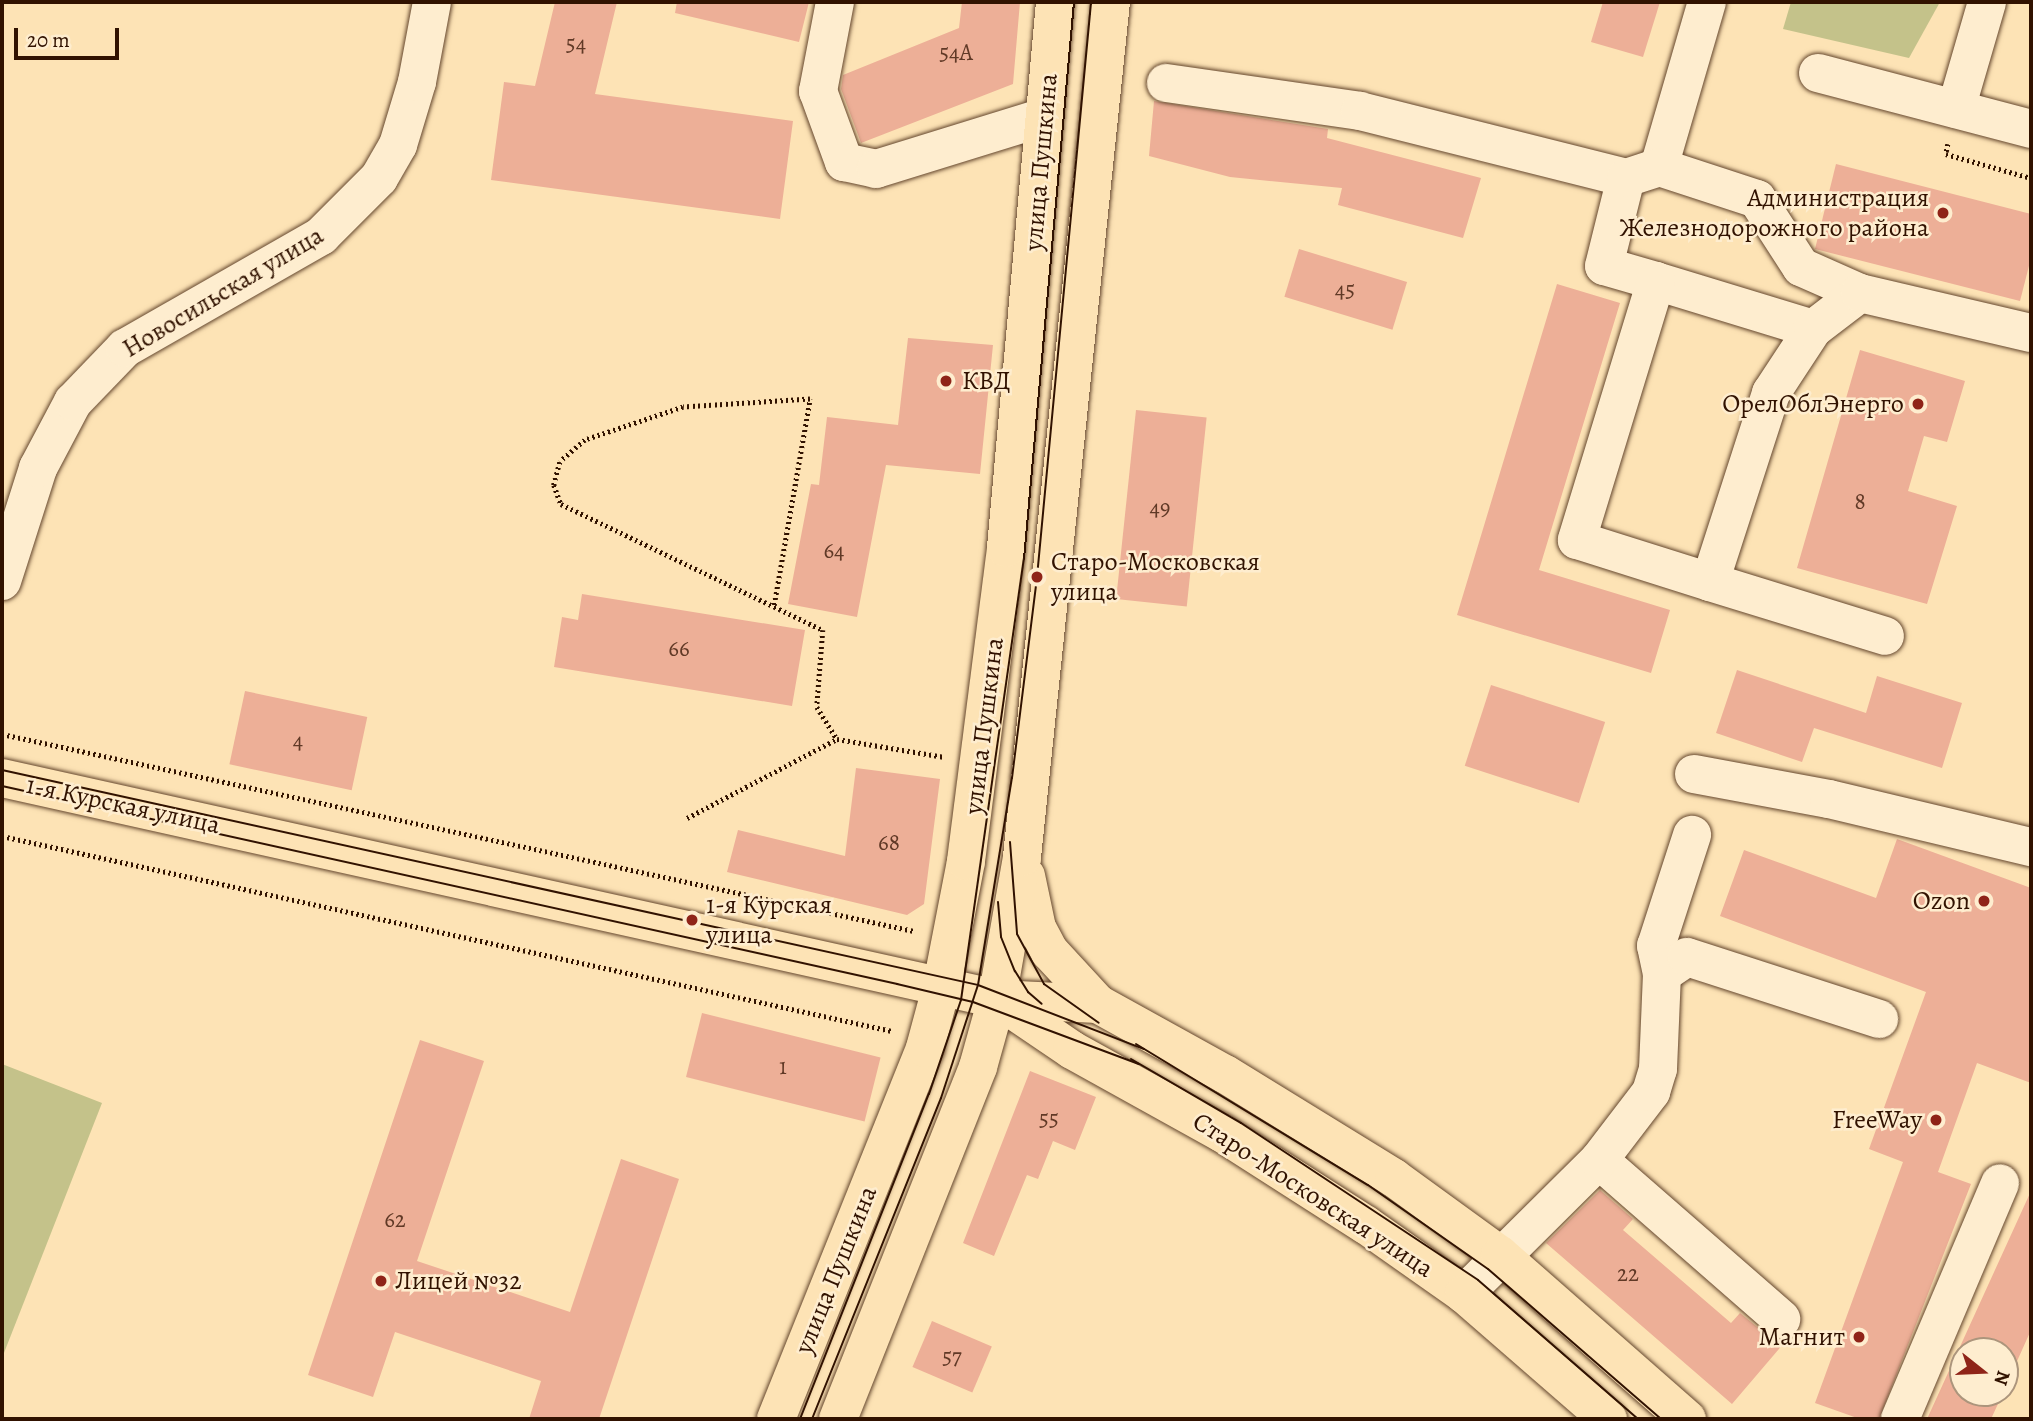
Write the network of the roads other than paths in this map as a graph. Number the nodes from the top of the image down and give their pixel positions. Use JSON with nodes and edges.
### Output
{"nodes":[{"id":1,"x":432,"y":2,"type":"edge"},
{"id":2,"x":835,"y":2,"type":"edge"},
{"id":3,"x":1055,"y":2,"type":"edge"},
{"id":4,"x":1111,"y":2,"type":"edge"},
{"id":5,"x":1707,"y":2,"type":"edge"},
{"id":6,"x":1987,"y":2,"type":"edge"},
{"id":7,"x":1818,"y":73,"type":"dead end"},
{"id":8,"x":1166,"y":83,"type":"dead end"},
{"id":9,"x":1956,"y":109,"type":"junction"},
{"id":10,"x":1045,"y":117,"type":"junction"},
{"id":11,"x":2031,"y":129,"type":"edge"},
{"id":12,"x":1643,"y":172,"type":"junction"},
{"id":13,"x":1656,"y":281,"type":"junction"},
{"id":14,"x":1860,"y":293,"type":"junction"},
{"id":15,"x":1813,"y":329,"type":"junction"},
{"id":16,"x":2031,"y":333,"type":"edge"},
{"id":17,"x":2,"y":580,"type":"edge"},
{"id":18,"x":1710,"y":582,"type":"junction"},
{"id":19,"x":1885,"y":636,"type":"dead end"},
{"id":20,"x":1695,"y":774,"type":"dead end"},
{"id":21,"x":2,"y":778,"type":"edge"},
{"id":22,"x":1692,"y":835,"type":"dead end"},
{"id":23,"x":2031,"y":847,"type":"edge"},
{"id":24,"x":1022,"y":857,"type":"junction"},
{"id":25,"x":1662,"y":974,"type":"junction"},
{"id":26,"x":943,"y":985,"type":"junction"},
{"id":27,"x":997,"y":999,"type":"junction"},
{"id":28,"x":1098,"y":1004,"type":"junction"},
{"id":29,"x":1879,"y":1019,"type":"dead end"},
{"id":30,"x":1599,"y":1160,"type":"junction"},
{"id":31,"x":2000,"y":1183,"type":"dead end"},
{"id":32,"x":1500,"y":1255,"type":"junction"},
{"id":33,"x":1464,"y":1294,"type":"junction"},
{"id":34,"x":1781,"y":1319,"type":"dead end"},
{"id":35,"x":776,"y":1419,"type":"edge"},
{"id":36,"x":838,"y":1419,"type":"edge"},
{"id":37,"x":1608,"y":1419,"type":"edge"},
{"id":38,"x":1687,"y":1419,"type":"edge"},
{"id":39,"x":1900,"y":1419,"type":"edge"}],
"edges":[{"from":1,"to":17,"type":"street","name":"Новосильская улица"},
{"from":2,"to":10,"type":"street"},
{"from":3,"to":10,"type":"main road","name":"улица Пушкина"},
{"from":4,"to":24,"type":"main road","name":"улица Пушкина"},
{"from":5,"to":12,"type":"street"},
{"from":6,"to":9,"type":"street"},
{"from":7,"to":9,"type":"street"},
{"from":8,"to":12,"type":"street"},
{"from":9,"to":11,"type":"street"},
{"from":10,"to":26,"type":"main road","name":"улица Пушкина"},
{"from":12,"to":13,"type":"street"},
{"from":12,"to":14,"type":"street"},
{"from":13,"to":15,"type":"street"},
{"from":13,"to":18,"type":"street"},
{"from":14,"to":15,"type":"street"},
{"from":14,"to":16,"type":"street"},
{"from":15,"to":18,"type":"street"},
{"from":18,"to":19,"type":"street"},
{"from":20,"to":23,"type":"street"},
{"from":21,"to":26,"type":"main road","name":"1-я Курская улица"},
{"from":22,"to":25,"type":"street"},
{"from":24,"to":27,"type":"main road","name":"улица Пушкина"},
{"from":24,"to":28,"type":"main road"},
{"from":25,"to":29,"type":"street"},
{"from":25,"to":30,"type":"street"},
{"from":26,"to":27,"type":"main road","name":"1-я Курская улица"},
{"from":26,"to":35,"type":"main road","name":"улица Пушкина"},
{"from":27,"to":28,"type":"main road"},
{"from":27,"to":33,"type":"main road","name":"Старо-Московская улица"},
{"from":27,"to":36,"type":"main road","name":"улица Пушкина"},
{"from":28,"to":32,"type":"main road"},
{"from":30,"to":32,"type":"street"},
{"from":30,"to":34,"type":"street"},
{"from":31,"to":39,"type":"street"},
{"from":32,"to":33,"type":"street"},
{"from":32,"to":38,"type":"main road"},
{"from":33,"to":37,"type":"main road","name":"Старо-Московская улица"}]}
